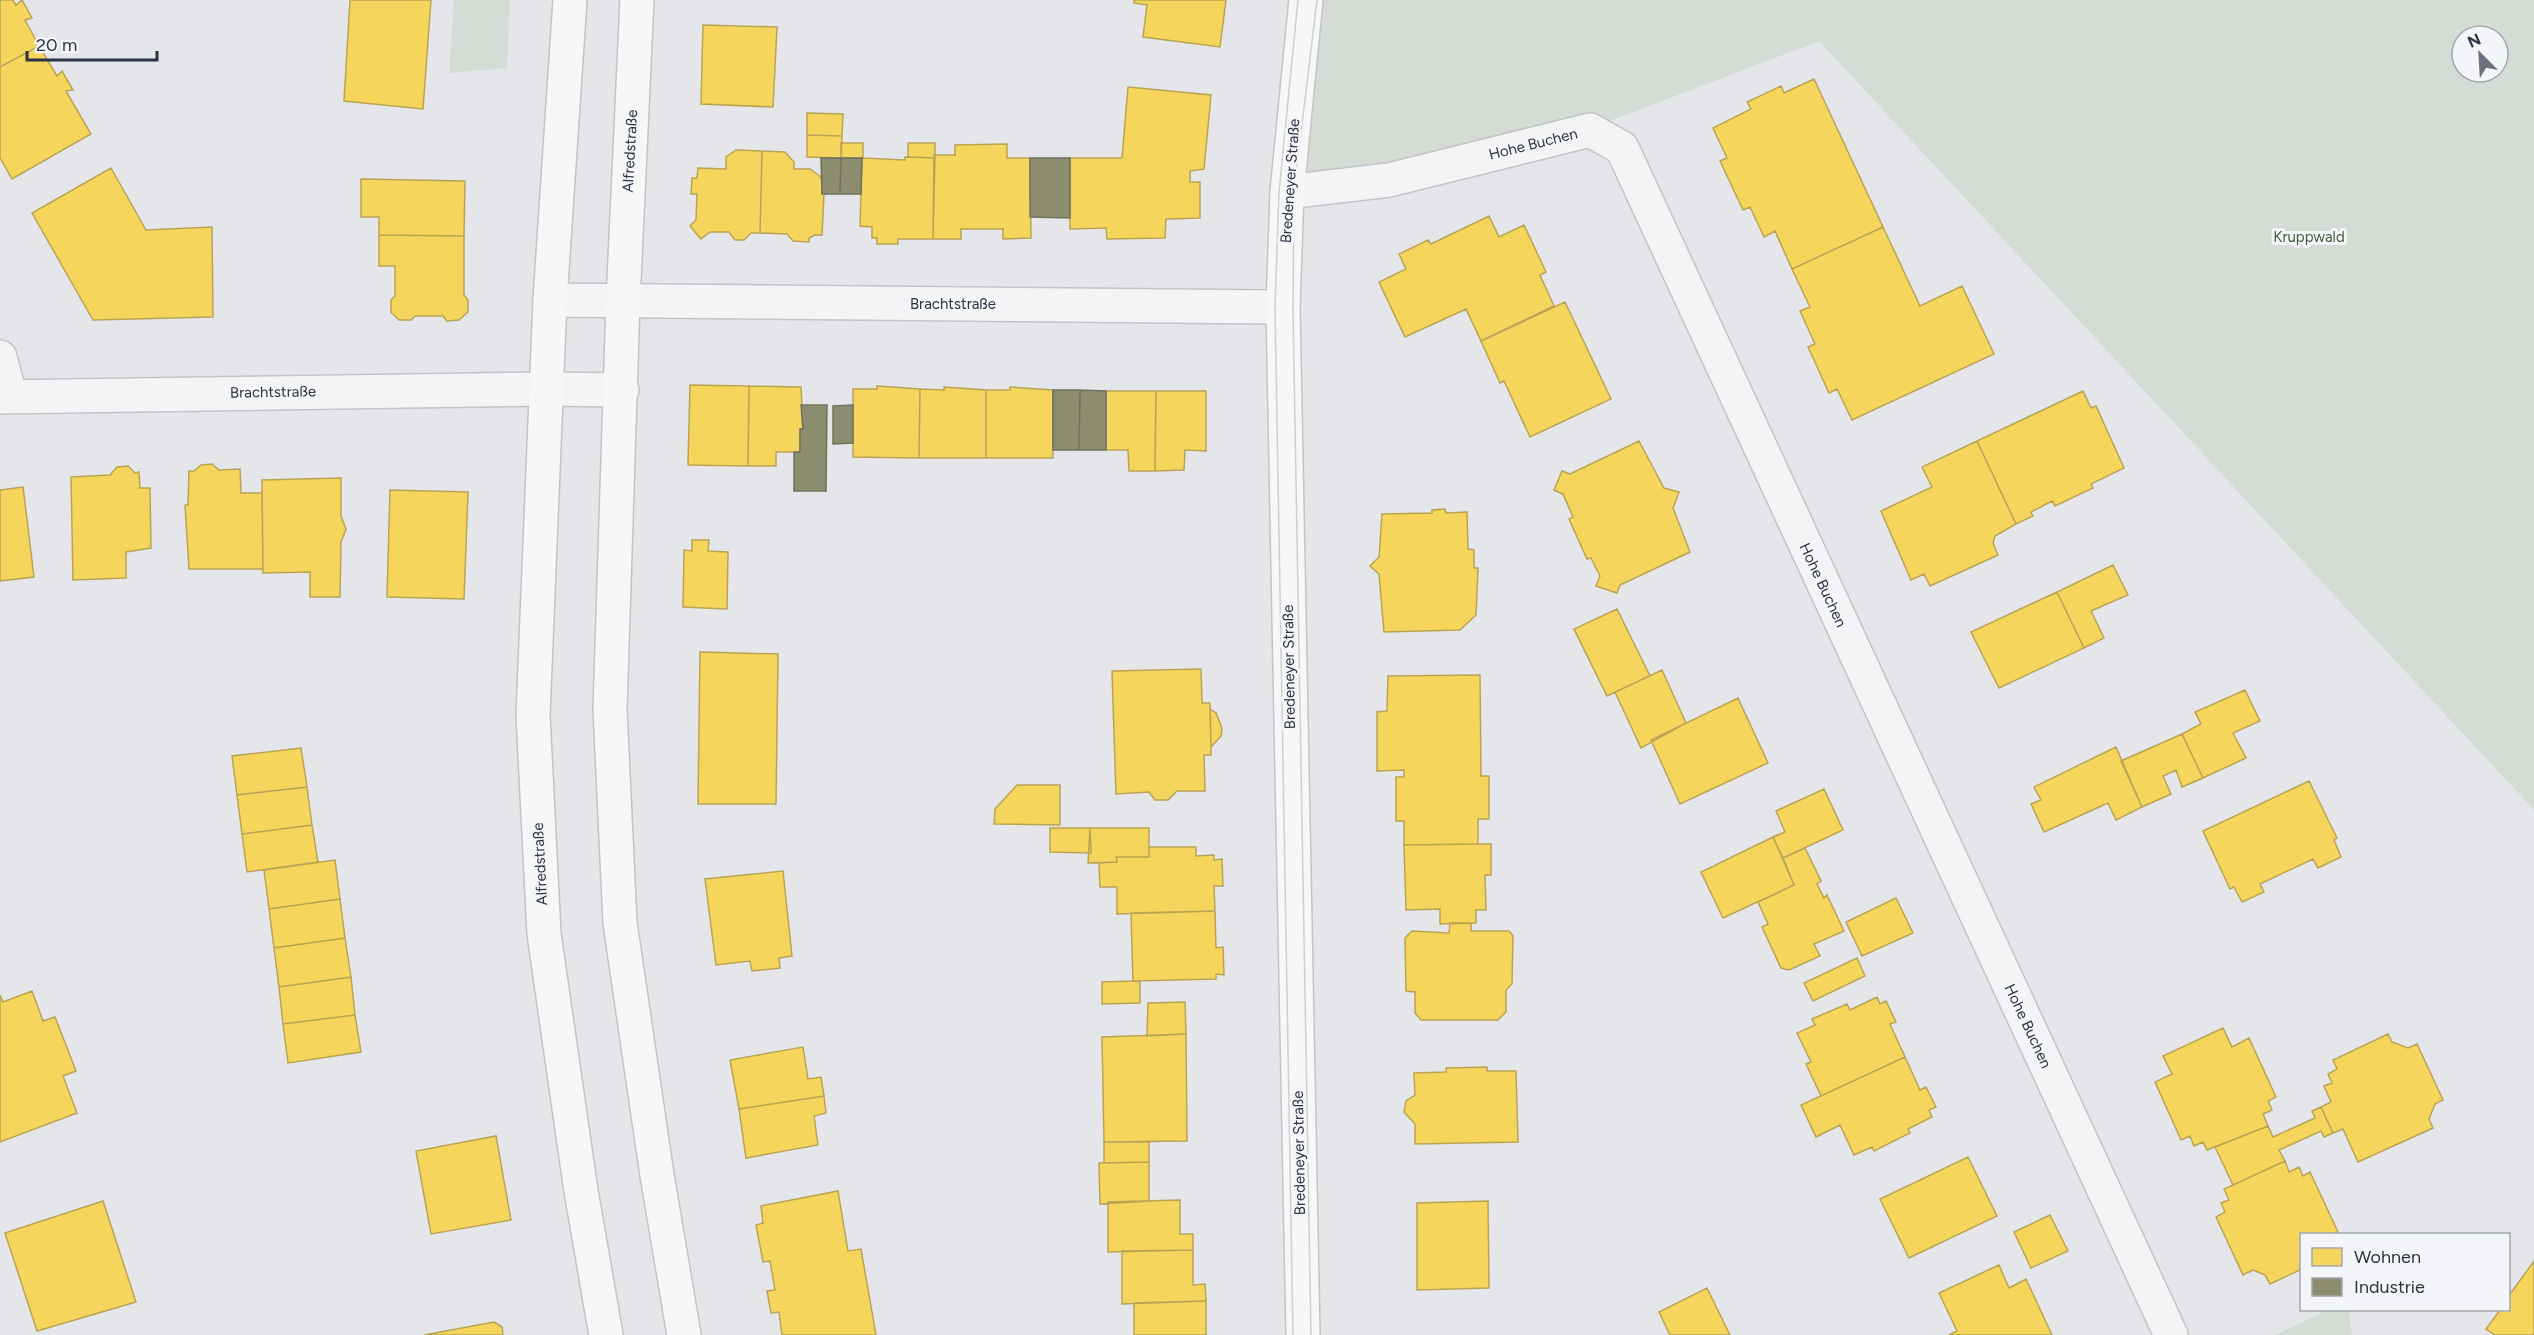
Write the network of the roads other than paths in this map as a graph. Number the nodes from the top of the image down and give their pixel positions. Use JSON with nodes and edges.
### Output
{"nodes":[{"id":1,"x":570,"y":0,"type":"edge"},
{"id":2,"x":637,"y":0,"type":"edge"},
{"id":3,"x":1306,"y":0,"type":"edge"},
{"id":4,"x":1287,"y":192,"type":"junction"},
{"id":5,"x":550,"y":300,"type":"junction"},
{"id":6,"x":623,"y":302,"type":"junction"},
{"id":7,"x":1283,"y":307,"type":"junction"},
{"id":8,"x":0,"y":357,"type":"edge"},
{"id":9,"x":547,"y":389,"type":"junction"},
{"id":10,"x":622,"y":390,"type":"junction"},
{"id":11,"x":5,"y":396,"type":"edge"},
{"id":12,"x":606,"y":1335,"type":"edge"},
{"id":13,"x":684,"y":1335,"type":"edge"},
{"id":14,"x":1303,"y":1335,"type":"edge"},
{"id":15,"x":2171,"y":1335,"type":"edge"}],
"edges":[{"from":1,"to":5,"type":"main road","name":"Alfredstraße"},
{"from":2,"to":6,"type":"main road","name":"Alfredstraße"},
{"from":3,"to":4,"type":"main road","name":"Bredeneyer Straße"},
{"from":4,"to":7,"type":"main road","name":"Bredeneyer Straße"},
{"from":4,"to":15,"type":"street","name":"Hohe Buchen"},
{"from":5,"to":6,"type":"street"},
{"from":5,"to":9,"type":"main road","name":"Alfredstraße"},
{"from":6,"to":7,"type":"street","name":"Brachtstraße"},
{"from":6,"to":10,"type":"main road","name":"Alfredstraße"},
{"from":7,"to":14,"type":"main road","name":"Bredeneyer Straße"},
{"from":8,"to":11,"type":"street"},
{"from":9,"to":10,"type":"street"},
{"from":9,"to":11,"type":"street","name":"Brachtstraße"},
{"from":9,"to":12,"type":"main road","name":"Alfredstraße"},
{"from":10,"to":13,"type":"main road","name":"Alfredstraße"}]}
